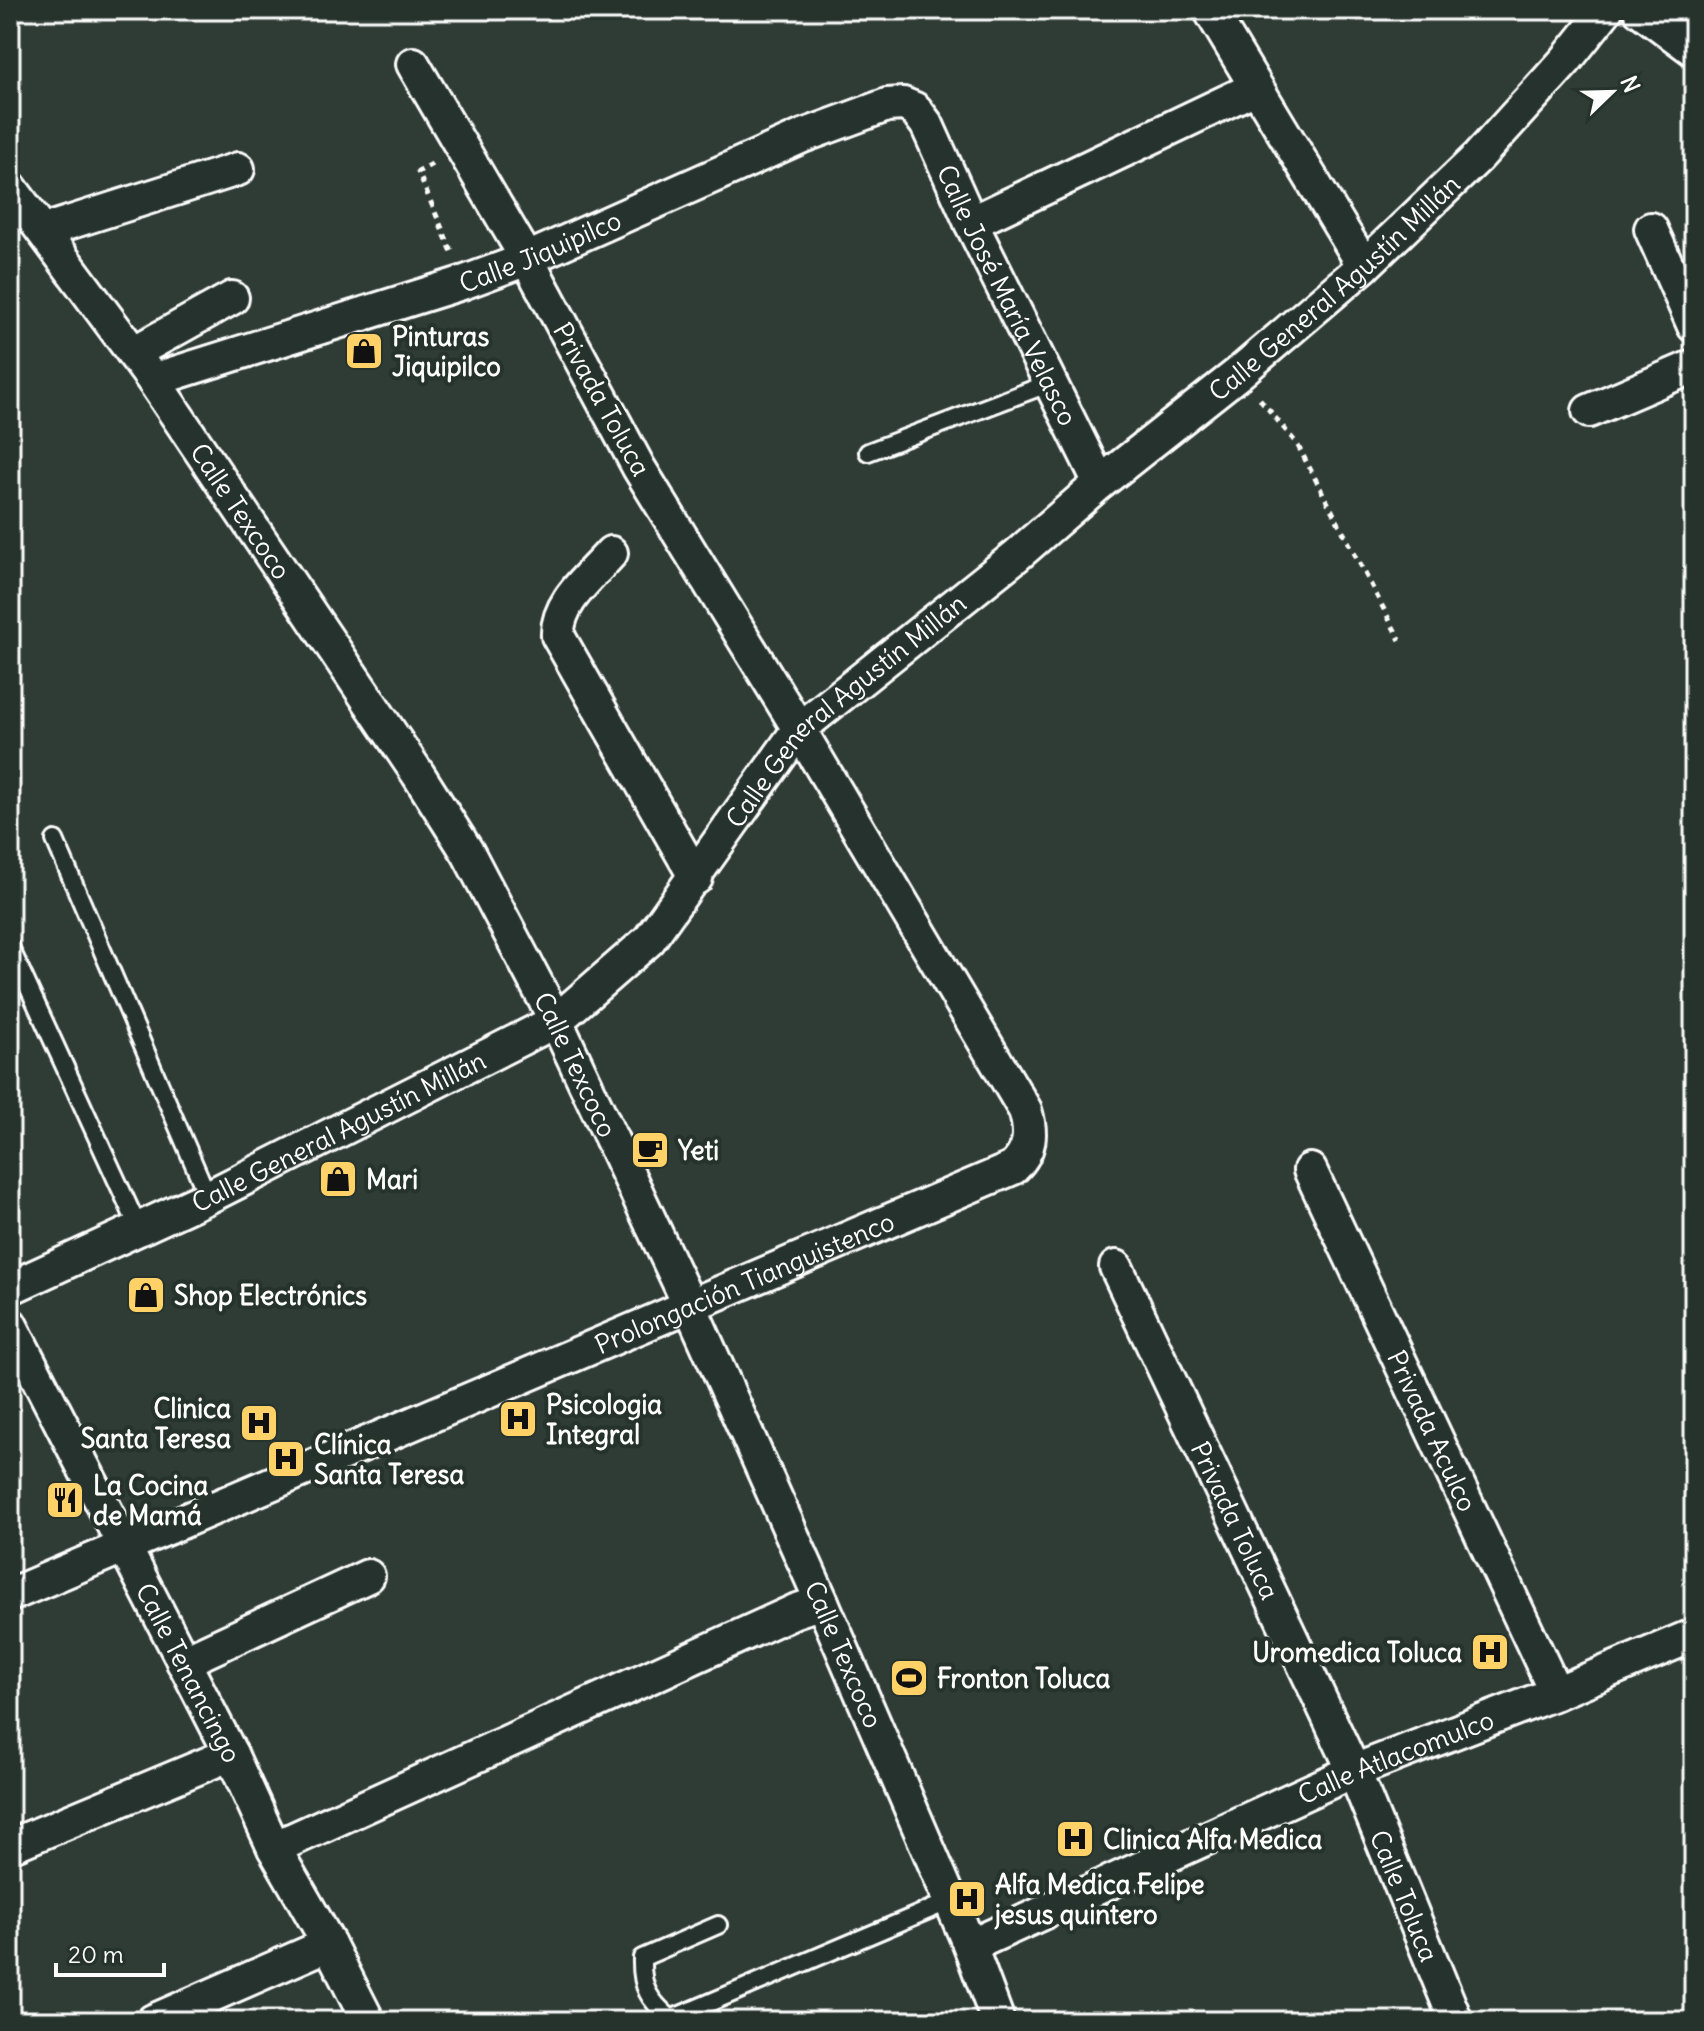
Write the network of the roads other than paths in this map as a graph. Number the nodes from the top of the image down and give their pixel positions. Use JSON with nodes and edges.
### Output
{"nodes":[{"id":1,"x":1210,"y":10,"type":"edge"},
{"id":2,"x":1606,"y":10,"type":"edge"},
{"id":3,"x":1640,"y":10,"type":"edge"},
{"id":4,"x":1694,"y":50,"type":"edge"},
{"id":5,"x":413,"y":64,"type":"dead end"},
{"id":6,"x":1255,"y":88,"type":"junction"},
{"id":7,"x":915,"y":109,"type":"joint"},
{"id":8,"x":238,"y":169,"type":"dead end"},
{"id":9,"x":10,"y":187,"type":"edge"},
{"id":10,"x":971,"y":223,"type":"junction"},
{"id":11,"x":1651,"y":229,"type":"dead end"},
{"id":12,"x":43,"y":231,"type":"junction"},
{"id":13,"x":527,"y":259,"type":"junction"},
{"id":14,"x":1364,"y":266,"type":"junction"},
{"id":15,"x":232,"y":298,"type":"dead end"},
{"id":16,"x":1694,"y":326,"type":"edge"},
{"id":17,"x":133,"y":353,"type":"junction"},
{"id":18,"x":1694,"y":366,"type":"edge"},
{"id":19,"x":153,"y":380,"type":"junction"},
{"id":20,"x":1050,"y":383,"type":"junction"},
{"id":21,"x":1589,"y":411,"type":"dead end"},
{"id":22,"x":868,"y":452,"type":"dead end"},
{"id":23,"x":1100,"y":483,"type":"junction"},
{"id":24,"x":611,"y":553,"type":"dead end"},
{"id":25,"x":799,"y":729,"type":"junction"},
{"id":26,"x":55,"y":840,"type":"dead end"},
{"id":27,"x":696,"y":878,"type":"junction"},
{"id":28,"x":10,"y":947,"type":"edge"},
{"id":29,"x":556,"y":1021,"type":"junction"},
{"id":30,"x":1310,"y":1170,"type":"dead end"},
{"id":31,"x":208,"y":1197,"type":"junction"},
{"id":32,"x":139,"y":1229,"type":"junction"},
{"id":33,"x":1116,"y":1267,"type":"dead end"},
{"id":34,"x":10,"y":1288,"type":"edge"},
{"id":35,"x":689,"y":1304,"type":"junction"},
{"id":36,"x":10,"y":1324,"type":"edge"},
{"id":37,"x":125,"y":1547,"type":"junction"},
{"id":38,"x":368,"y":1576,"type":"dead end"},
{"id":39,"x":10,"y":1595,"type":"edge"},
{"id":40,"x":822,"y":1602,"type":"junction"},
{"id":41,"x":1694,"y":1635,"type":"edge"},
{"id":42,"x":183,"y":1662,"type":"junction"},
{"id":43,"x":1556,"y":1693,"type":"junction"},
{"id":44,"x":231,"y":1754,"type":"junction"},
{"id":45,"x":1354,"y":1771,"type":"junction"},
{"id":46,"x":10,"y":1846,"type":"edge"},
{"id":47,"x":274,"y":1848,"type":"junction"},
{"id":48,"x":950,"y":1901,"type":"junction"},
{"id":49,"x":718,"y":1925,"type":"dead end"},
{"id":50,"x":329,"y":1944,"type":"junction"},
{"id":51,"x":970,"y":1946,"type":"junction"},
{"id":52,"x":153,"y":2021,"type":"edge"},
{"id":53,"x":368,"y":2021,"type":"edge"},
{"id":54,"x":998,"y":2021,"type":"edge"},
{"id":55,"x":1456,"y":2021,"type":"edge"}],
"edges":[{"from":1,"to":6,"type":"street"},
{"from":2,"to":14,"type":"street","name":"Calle General Agustín Millán"},
{"from":3,"to":4,"type":"street"},
{"from":5,"to":13,"type":"street","name":"Privada Toluca"},
{"from":6,"to":10,"type":"street"},
{"from":6,"to":14,"type":"street"},
{"from":7,"to":10,"type":"street","name":"Calle José María Velasco"},
{"from":7,"to":13,"type":"street","name":"Calle Jiquipilco"},
{"from":8,"to":12,"type":"street"},
{"from":9,"to":12,"type":"street","name":"Calle Texcoco"},
{"from":10,"to":20,"type":"street","name":"Calle José María Velasco"},
{"from":11,"to":16,"type":"street"},
{"from":12,"to":17,"type":"street","name":"Calle Texcoco"},
{"from":13,"to":19,"type":"street","name":"Calle Jiquipilco"},
{"from":13,"to":25,"type":"street","name":"Privada Toluca"},
{"from":14,"to":23,"type":"street","name":"Calle General Agustín Millán"},
{"from":15,"to":17,"type":"street"},
{"from":17,"to":19,"type":"street","name":"Calle Texcoco"},
{"from":18,"to":21,"type":"street"},
{"from":19,"to":29,"type":"street","name":"Calle Texcoco"},
{"from":20,"to":22,"type":"lane"},
{"from":20,"to":23,"type":"street","name":"Calle José María Velasco"},
{"from":23,"to":25,"type":"street","name":"Calle General Agustín Millán"},
{"from":24,"to":27,"type":"street"},
{"from":25,"to":27,"type":"street","name":"Calle General Agustín Millán"},
{"from":25,"to":35,"type":"street","name":"Prolongación Tianguistenco"},
{"from":26,"to":31,"type":"lane"},
{"from":27,"to":29,"type":"street","name":"Calle General Agustín Millán"},
{"from":28,"to":32,"type":"lane"},
{"from":29,"to":31,"type":"street","name":"Calle General Agustín Millán"},
{"from":29,"to":35,"type":"street","name":"Calle Texcoco"},
{"from":30,"to":43,"type":"street","name":"Privada Aculco"},
{"from":31,"to":32,"type":"street","name":"Calle General Agustín Millán"},
{"from":32,"to":34,"type":"street","name":"Calle General Agustín Millán"},
{"from":33,"to":45,"type":"street","name":"Privada Toluca"},
{"from":35,"to":37,"type":"street","name":"Prolongación Tianguistenco"},
{"from":35,"to":40,"type":"street","name":"Calle Texcoco"},
{"from":36,"to":37,"type":"street","name":"Calle Tenancingo"},
{"from":37,"to":39,"type":"street","name":"Prolongación Tianguistenco"},
{"from":37,"to":42,"type":"street","name":"Calle Tenancingo"},
{"from":38,"to":42,"type":"street"},
{"from":40,"to":47,"type":"street"},
{"from":40,"to":48,"type":"street","name":"Calle Texcoco"},
{"from":41,"to":43,"type":"street","name":"Calle Atlacomulco"},
{"from":42,"to":44,"type":"street","name":"Calle Tenancingo"},
{"from":43,"to":45,"type":"street","name":"Calle Atlacomulco"},
{"from":44,"to":46,"type":"street"},
{"from":44,"to":47,"type":"street","name":"Calle Tenancingo"},
{"from":45,"to":51,"type":"street","name":"Calle Atlacomulco"},
{"from":45,"to":55,"type":"street","name":"Calle Toluca"},
{"from":47,"to":50,"type":"street","name":"Calle Tenancingo"},
{"from":48,"to":49,"type":"lane"},
{"from":48,"to":51,"type":"street","name":"Calle Texcoco"},
{"from":50,"to":52,"type":"street"},
{"from":50,"to":53,"type":"street","name":"Calle Tenancingo"},
{"from":51,"to":54,"type":"street","name":"Calle Texcoco"}]}
